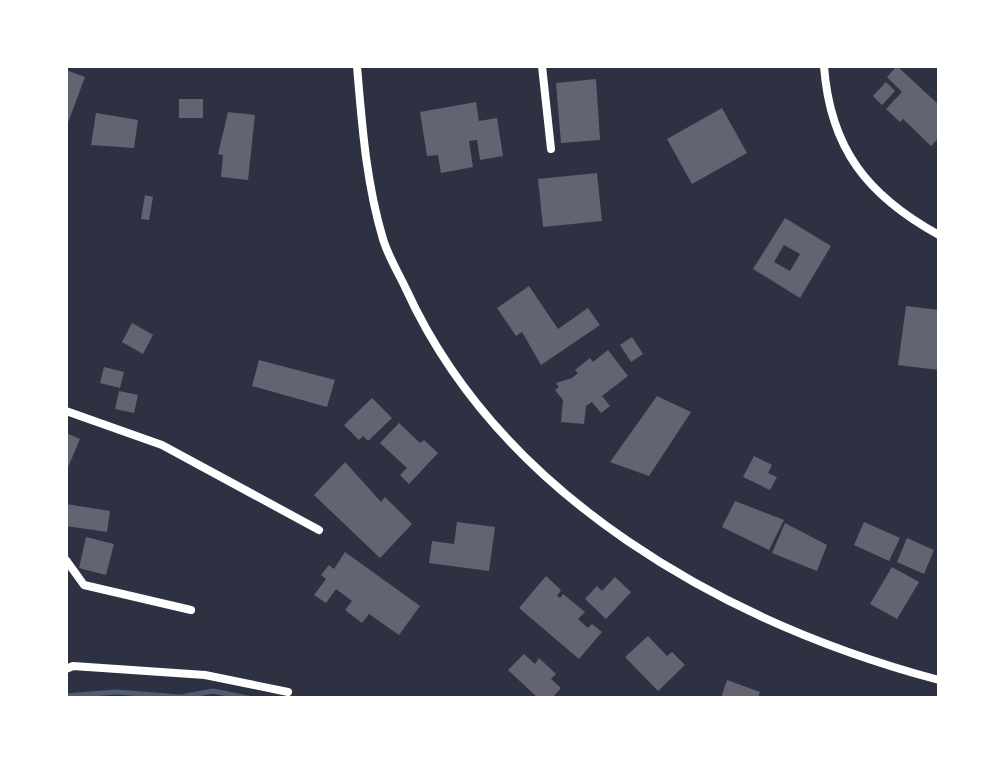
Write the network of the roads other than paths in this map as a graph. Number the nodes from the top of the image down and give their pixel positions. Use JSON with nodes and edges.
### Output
{"nodes":[{"id":1,"x":357,"y":66,"type":"edge"},
{"id":2,"x":542,"y":66,"type":"edge"},
{"id":3,"x":824,"y":66,"type":"edge"},
{"id":4,"x":551,"y":149,"type":"dead end"},
{"id":5,"x":939,"y":235,"type":"edge"},
{"id":6,"x":66,"y":411,"type":"edge"},
{"id":7,"x":319,"y":530,"type":"dead end"},
{"id":8,"x":66,"y":560,"type":"edge"},
{"id":9,"x":191,"y":610,"type":"dead end"},
{"id":10,"x":66,"y":669,"type":"edge"},
{"id":11,"x":939,"y":680,"type":"edge"},
{"id":12,"x":288,"y":692,"type":"dead end"}],
"edges":[{"from":1,"to":11,"type":"street"},
{"from":2,"to":4,"type":"street"},
{"from":3,"to":5,"type":"street"},
{"from":6,"to":7,"type":"street"},
{"from":8,"to":9,"type":"street"},
{"from":10,"to":12,"type":"street"}]}
